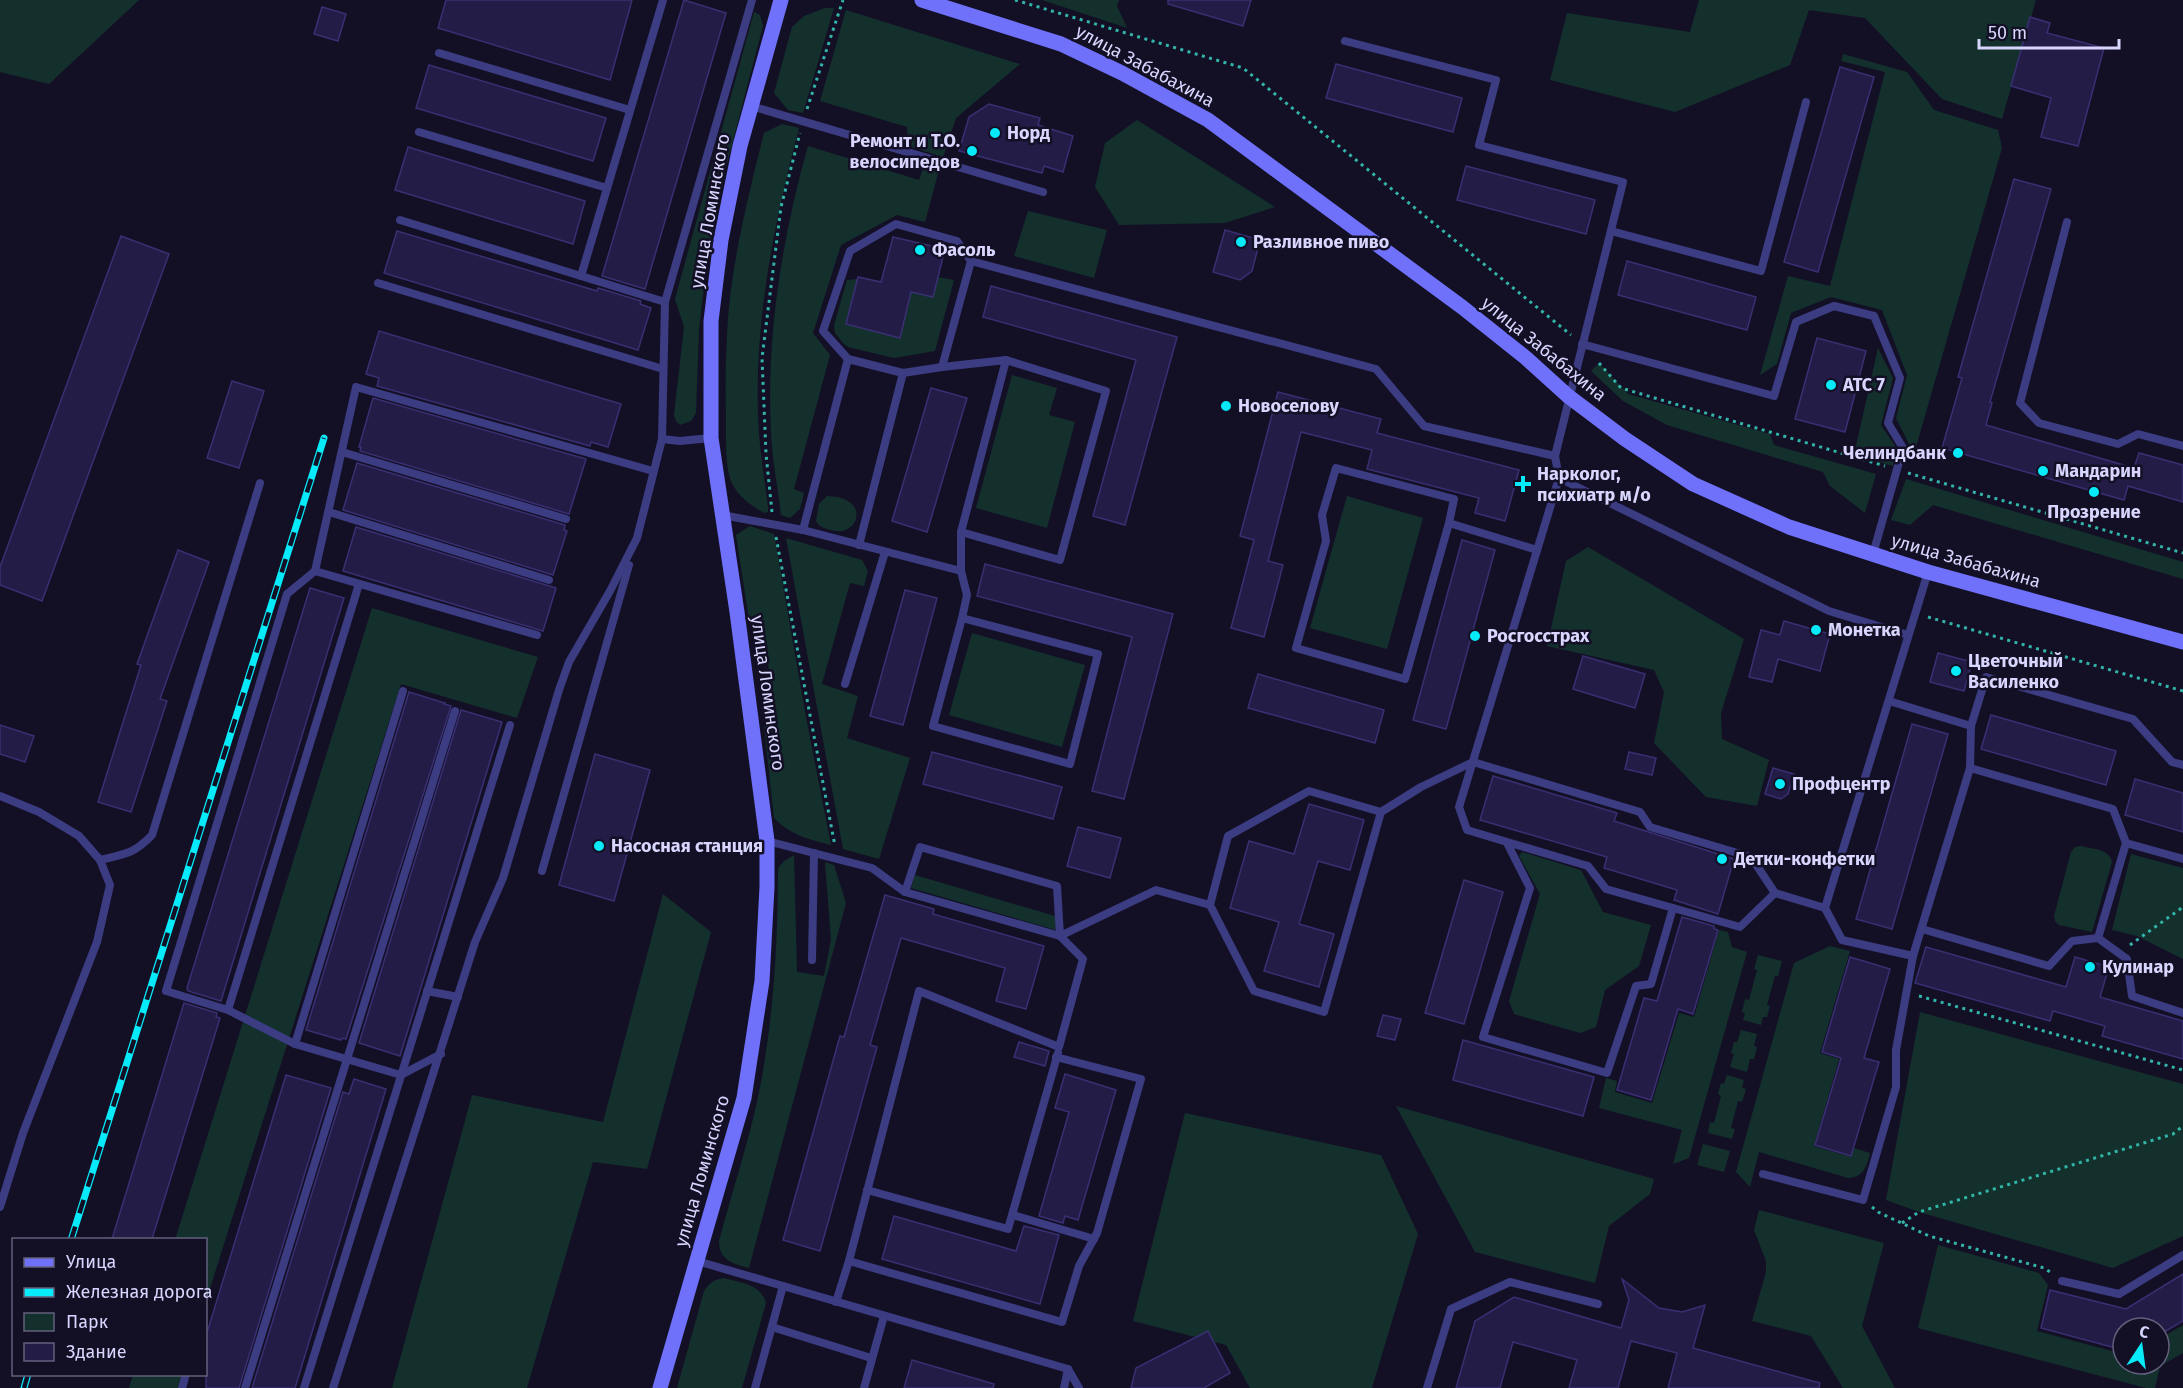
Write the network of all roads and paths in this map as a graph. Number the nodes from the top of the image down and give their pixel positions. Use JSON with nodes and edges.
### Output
{"nodes":[{"id":1,"x":663,"y":0,"type":"edge"},
{"id":2,"x":752,"y":0,"type":"edge"},
{"id":3,"x":781,"y":0,"type":"edge"},
{"id":4,"x":843,"y":0,"type":"edge"},
{"id":5,"x":922,"y":0,"type":"edge"},
{"id":6,"x":1015,"y":0,"type":"edge"},
{"id":7,"x":1344,"y":41,"type":"dead end"},
{"id":8,"x":440,"y":53,"type":"dead end"},
{"id":9,"x":1806,"y":102,"type":"dead end"},
{"id":10,"x":751,"y":106,"type":"junction"},
{"id":11,"x":630,"y":110,"type":"junction"},
{"id":12,"x":804,"y":120,"type":"junction"},
{"id":13,"x":419,"y":132,"type":"dead end"},
{"id":14,"x":607,"y":188,"type":"junction"},
{"id":15,"x":1043,"y":192,"type":"dead end"},
{"id":16,"x":400,"y":220,"type":"dead end"},
{"id":17,"x":2067,"y":222,"type":"dead end"},
{"id":18,"x":1611,"y":231,"type":"junction"},
{"id":19,"x":971,"y":261,"type":"junction"},
{"id":20,"x":581,"y":276,"type":"junction"},
{"id":21,"x":378,"y":283,"type":"dead end"},
{"id":22,"x":665,"y":302,"type":"junction"},
{"id":23,"x":1582,"y":344,"type":"junction"},
{"id":24,"x":849,"y":359,"type":"junction"},
{"id":25,"x":1006,"y":360,"type":"junction"},
{"id":26,"x":942,"y":367,"type":"junction"},
{"id":27,"x":663,"y":369,"type":"junction"},
{"id":28,"x":903,"y":373,"type":"junction"},
{"id":29,"x":1568,"y":396,"type":"junction"},
{"id":30,"x":711,"y":438,"type":"junction"},
{"id":31,"x":662,"y":439,"type":"junction"},
{"id":32,"x":2183,"y":446,"type":"edge"},
{"id":33,"x":342,"y":452,"type":"junction"},
{"id":34,"x":1555,"y":456,"type":"junction"},
{"id":35,"x":1897,"y":470,"type":"junction"},
{"id":36,"x":653,"y":471,"type":"junction"},
{"id":37,"x":1559,"y":478,"type":"junction"},
{"id":38,"x":260,"y":483,"type":"dead end"},
{"id":39,"x":328,"y":512,"type":"junction"},
{"id":40,"x":722,"y":515,"type":"junction"},
{"id":41,"x":566,"y":519,"type":"dead end"},
{"id":42,"x":1449,"y":523,"type":"junction"},
{"id":43,"x":774,"y":525,"type":"junction"},
{"id":44,"x":803,"y":530,"type":"junction"},
{"id":45,"x":961,"y":532,"type":"junction"},
{"id":46,"x":637,"y":538,"type":"junction"},
{"id":47,"x":859,"y":545,"type":"junction"},
{"id":48,"x":1537,"y":550,"type":"junction"},
{"id":49,"x":885,"y":552,"type":"junction"},
{"id":50,"x":2183,"y":553,"type":"edge"},
{"id":51,"x":1873,"y":554,"type":"junction"},
{"id":52,"x":315,"y":571,"type":"junction"},
{"id":53,"x":961,"y":571,"type":"junction"},
{"id":54,"x":1928,"y":572,"type":"junction"},
{"id":55,"x":549,"y":580,"type":"dead end"},
{"id":56,"x":359,"y":584,"type":"junction"},
{"id":57,"x":1915,"y":613,"type":"junction"},
{"id":58,"x":962,"y":618,"type":"junction"},
{"id":59,"x":1908,"y":634,"type":"junction"},
{"id":60,"x":537,"y":635,"type":"dead end"},
{"id":61,"x":2183,"y":642,"type":"edge"},
{"id":62,"x":845,"y":684,"type":"dead end"},
{"id":63,"x":403,"y":691,"type":"dead end"},
{"id":64,"x":2183,"y":691,"type":"edge"},
{"id":65,"x":1889,"y":701,"type":"junction"},
{"id":66,"x":455,"y":711,"type":"dead end"},
{"id":67,"x":510,"y":725,"type":"dead end"},
{"id":68,"x":1971,"y":726,"type":"junction"},
{"id":69,"x":1473,"y":762,"type":"junction"},
{"id":70,"x":2183,"y":765,"type":"edge"},
{"id":71,"x":1970,"y":768,"type":"junction"},
{"id":72,"x":0,"y":796,"type":"edge"},
{"id":73,"x":1381,"y":812,"type":"junction"},
{"id":74,"x":767,"y":841,"type":"junction"},
{"id":75,"x":1507,"y":843,"type":"junction"},
{"id":76,"x":2126,"y":843,"type":"junction"},
{"id":77,"x":814,"y":853,"type":"junction"},
{"id":78,"x":837,"y":859,"type":"junction"},
{"id":79,"x":2183,"y":859,"type":"edge"},
{"id":80,"x":100,"y":860,"type":"junction"},
{"id":81,"x":542,"y":871,"type":"dead end"},
{"id":82,"x":905,"y":892,"type":"junction"},
{"id":83,"x":1775,"y":893,"type":"junction"},
{"id":84,"x":1210,"y":905,"type":"junction"},
{"id":85,"x":2183,"y":907,"type":"edge"},
{"id":86,"x":1673,"y":908,"type":"junction"},
{"id":87,"x":1825,"y":908,"type":"junction"},
{"id":88,"x":1922,"y":929,"type":"junction"},
{"id":89,"x":1060,"y":936,"type":"junction"},
{"id":90,"x":2098,"y":938,"type":"junction"},
{"id":91,"x":2119,"y":953,"type":"junction"},
{"id":92,"x":1913,"y":956,"type":"junction"},
{"id":93,"x":812,"y":960,"type":"dead end"},
{"id":94,"x":427,"y":991,"type":"junction"},
{"id":95,"x":1906,"y":993,"type":"junction"},
{"id":96,"x":458,"y":997,"type":"junction"},
{"id":97,"x":228,"y":1010,"type":"junction"},
{"id":98,"x":2183,"y":1013,"type":"edge"},
{"id":99,"x":294,"y":1044,"type":"junction"},
{"id":100,"x":1059,"y":1047,"type":"junction"},
{"id":101,"x":441,"y":1054,"type":"junction"},
{"id":102,"x":1056,"y":1057,"type":"junction"},
{"id":103,"x":348,"y":1060,"type":"junction"},
{"id":104,"x":2183,"y":1070,"type":"edge"},
{"id":105,"x":401,"y":1075,"type":"junction"},
{"id":106,"x":2183,"y":1126,"type":"edge"},
{"id":107,"x":1763,"y":1173,"type":"dead end"},
{"id":108,"x":867,"y":1190,"type":"junction"},
{"id":109,"x":1863,"y":1200,"type":"junction"},
{"id":110,"x":0,"y":1207,"type":"edge"},
{"id":111,"x":1013,"y":1215,"type":"junction"},
{"id":112,"x":1902,"y":1223,"type":"junction"},
{"id":113,"x":1094,"y":1239,"type":"junction"},
{"id":114,"x":2183,"y":1255,"type":"edge"},
{"id":115,"x":697,"y":1261,"type":"junction"},
{"id":116,"x":849,"y":1261,"type":"junction"},
{"id":117,"x":2062,"y":1281,"type":"joint"},
{"id":118,"x":783,"y":1286,"type":"junction"},
{"id":119,"x":836,"y":1302,"type":"junction"},
{"id":120,"x":1598,"y":1304,"type":"dead end"},
{"id":121,"x":884,"y":1316,"type":"junction"},
{"id":122,"x":771,"y":1327,"type":"junction"},
{"id":123,"x":872,"y":1359,"type":"junction"},
{"id":124,"x":1068,"y":1369,"type":"junction"},
{"id":125,"x":245,"y":1388,"type":"edge"},
{"id":126,"x":304,"y":1388,"type":"edge"},
{"id":127,"x":333,"y":1388,"type":"edge"},
{"id":128,"x":660,"y":1388,"type":"edge"},
{"id":129,"x":755,"y":1388,"type":"edge"},
{"id":130,"x":864,"y":1388,"type":"edge"},
{"id":131,"x":1064,"y":1388,"type":"edge"},
{"id":132,"x":1079,"y":1388,"type":"edge"},
{"id":133,"x":1428,"y":1388,"type":"edge"}],
"edges":[{"from":1,"to":11,"type":"lane"},
{"from":2,"to":22,"type":"lane"},
{"from":3,"to":10,"type":"street","name":"улица Ломинского"},
{"from":4,"to":12,"type":"path"},
{"from":5,"to":29,"type":"street","name":"улица Забабахина"},
{"from":6,"to":23,"type":"path"},
{"from":7,"to":18,"type":"lane"},
{"from":8,"to":11,"type":"lane"},
{"from":9,"to":18,"type":"lane"},
{"from":10,"to":12,"type":"lane"},
{"from":10,"to":30,"type":"street","name":"улица Ломинского"},
{"from":11,"to":14,"type":"lane"},
{"from":12,"to":15,"type":"lane"},
{"from":12,"to":43,"type":"path"},
{"from":13,"to":14,"type":"lane"},
{"from":14,"to":20,"type":"lane"},
{"from":16,"to":20,"type":"lane"},
{"from":17,"to":32,"type":"lane"},
{"from":18,"to":23,"type":"lane"},
{"from":19,"to":24,"type":"lane"},
{"from":19,"to":26,"type":"lane"},
{"from":19,"to":34,"type":"lane"},
{"from":20,"to":22,"type":"lane"},
{"from":21,"to":27,"type":"lane"},
{"from":22,"to":27,"type":"lane"},
{"from":23,"to":29,"type":"lane"},
{"from":23,"to":35,"type":"path"},
{"from":23,"to":35,"type":"lane"},
{"from":24,"to":28,"type":"lane"},
{"from":24,"to":44,"type":"lane"},
{"from":25,"to":26,"type":"lane"},
{"from":25,"to":45,"type":"lane"},
{"from":25,"to":45,"type":"lane"},
{"from":26,"to":28,"type":"lane"},
{"from":27,"to":31,"type":"lane"},
{"from":28,"to":47,"type":"lane"},
{"from":29,"to":34,"type":"lane"},
{"from":29,"to":51,"type":"street","name":"улица Забабахина"},
{"from":30,"to":31,"type":"lane"},
{"from":30,"to":40,"type":"street","name":"улица Ломинского"},
{"from":31,"to":36,"type":"lane"},
{"from":33,"to":36,"type":"lane"},
{"from":33,"to":39,"type":"lane"},
{"from":33,"to":41,"type":"lane"},
{"from":34,"to":37,"type":"lane"},
{"from":35,"to":50,"type":"path"},
{"from":35,"to":51,"type":"lane"},
{"from":36,"to":46,"type":"lane"},
{"from":37,"to":48,"type":"lane"},
{"from":37,"to":59,"type":"lane"},
{"from":38,"to":80,"type":"lane"},
{"from":39,"to":52,"type":"lane"},
{"from":39,"to":55,"type":"lane"},
{"from":40,"to":43,"type":"lane"},
{"from":40,"to":74,"type":"street","name":"улица Ломинского"},
{"from":42,"to":42,"type":"lane"},
{"from":42,"to":48,"type":"lane"},
{"from":43,"to":44,"type":"lane"},
{"from":43,"to":78,"type":"path"},
{"from":44,"to":47,"type":"lane"},
{"from":45,"to":53,"type":"lane"},
{"from":46,"to":81,"type":"lane"},
{"from":46,"to":96,"type":"lane"},
{"from":47,"to":49,"type":"lane"},
{"from":48,"to":69,"type":"lane"},
{"from":49,"to":53,"type":"lane"},
{"from":49,"to":62,"type":"lane"},
{"from":51,"to":54,"type":"street","name":"улица Забабахина"},
{"from":52,"to":56,"type":"lane"},
{"from":52,"to":97,"type":"lane"},
{"from":53,"to":58,"type":"lane"},
{"from":54,"to":57,"type":"lane"},
{"from":54,"to":61,"type":"street","name":"улица Забабахина"},
{"from":56,"to":60,"type":"lane"},
{"from":56,"to":97,"type":"lane"},
{"from":57,"to":59,"type":"lane"},
{"from":57,"to":64,"type":"path"},
{"from":58,"to":58,"type":"lane"},
{"from":59,"to":65,"type":"lane"},
{"from":63,"to":99,"type":"lane"},
{"from":65,"to":68,"type":"lane"},
{"from":65,"to":87,"type":"lane"},
{"from":66,"to":103,"type":"lane"},
{"from":67,"to":94,"type":"lane"},
{"from":68,"to":70,"type":"lane"},
{"from":68,"to":71,"type":"lane"},
{"from":69,"to":73,"type":"lane"},
{"from":69,"to":75,"type":"lane"},
{"from":69,"to":83,"type":"lane"},
{"from":71,"to":76,"type":"lane"},
{"from":71,"to":88,"type":"lane"},
{"from":72,"to":80,"type":"lane"},
{"from":73,"to":84,"type":"lane"},
{"from":73,"to":84,"type":"lane"},
{"from":74,"to":77,"type":"lane"},
{"from":74,"to":115,"type":"street","name":"улица Ломинского"},
{"from":75,"to":86,"type":"lane"},
{"from":75,"to":86,"type":"lane"},
{"from":76,"to":79,"type":"lane"},
{"from":76,"to":90,"type":"lane"},
{"from":77,"to":78,"type":"lane"},
{"from":77,"to":93,"type":"lane"},
{"from":78,"to":82,"type":"lane"},
{"from":80,"to":110,"type":"lane"},
{"from":82,"to":89,"type":"lane"},
{"from":82,"to":89,"type":"lane"},
{"from":83,"to":86,"type":"lane"},
{"from":83,"to":87,"type":"lane"},
{"from":84,"to":89,"type":"lane"},
{"from":85,"to":91,"type":"path"},
{"from":87,"to":92,"type":"lane"},
{"from":88,"to":90,"type":"lane"},
{"from":88,"to":92,"type":"lane"},
{"from":89,"to":100,"type":"lane"},
{"from":90,"to":91,"type":"lane"},
{"from":91,"to":98,"type":"lane"},
{"from":92,"to":95,"type":"lane"},
{"from":94,"to":96,"type":"lane"},
{"from":94,"to":105,"type":"lane"},
{"from":95,"to":104,"type":"path"},
{"from":95,"to":109,"type":"lane"},
{"from":96,"to":101,"type":"lane"},
{"from":97,"to":99,"type":"lane"},
{"from":99,"to":103,"type":"lane"},
{"from":100,"to":102,"type":"lane"},
{"from":100,"to":108,"type":"lane"},
{"from":101,"to":105,"type":"lane"},
{"from":101,"to":127,"type":"lane"},
{"from":102,"to":111,"type":"lane"},
{"from":102,"to":113,"type":"lane"},
{"from":103,"to":105,"type":"lane"},
{"from":103,"to":125,"type":"lane"},
{"from":105,"to":126,"type":"lane"},
{"from":106,"to":112,"type":"path"},
{"from":107,"to":109,"type":"lane"},
{"from":108,"to":111,"type":"lane"},
{"from":108,"to":116,"type":"lane"},
{"from":109,"to":112,"type":"path"},
{"from":111,"to":113,"type":"lane"},
{"from":112,"to":117,"type":"path"},
{"from":113,"to":116,"type":"lane"},
{"from":114,"to":117,"type":"lane"},
{"from":115,"to":118,"type":"lane"},
{"from":115,"to":128,"type":"street","name":"улица Ломинского"},
{"from":116,"to":119,"type":"lane"},
{"from":118,"to":119,"type":"lane"},
{"from":118,"to":122,"type":"lane"},
{"from":119,"to":121,"type":"lane"},
{"from":120,"to":133,"type":"lane"},
{"from":121,"to":123,"type":"lane"},
{"from":121,"to":124,"type":"lane"},
{"from":122,"to":123,"type":"lane"},
{"from":122,"to":129,"type":"lane"},
{"from":123,"to":130,"type":"lane"},
{"from":124,"to":131,"type":"lane"},
{"from":124,"to":132,"type":"lane"}]}
